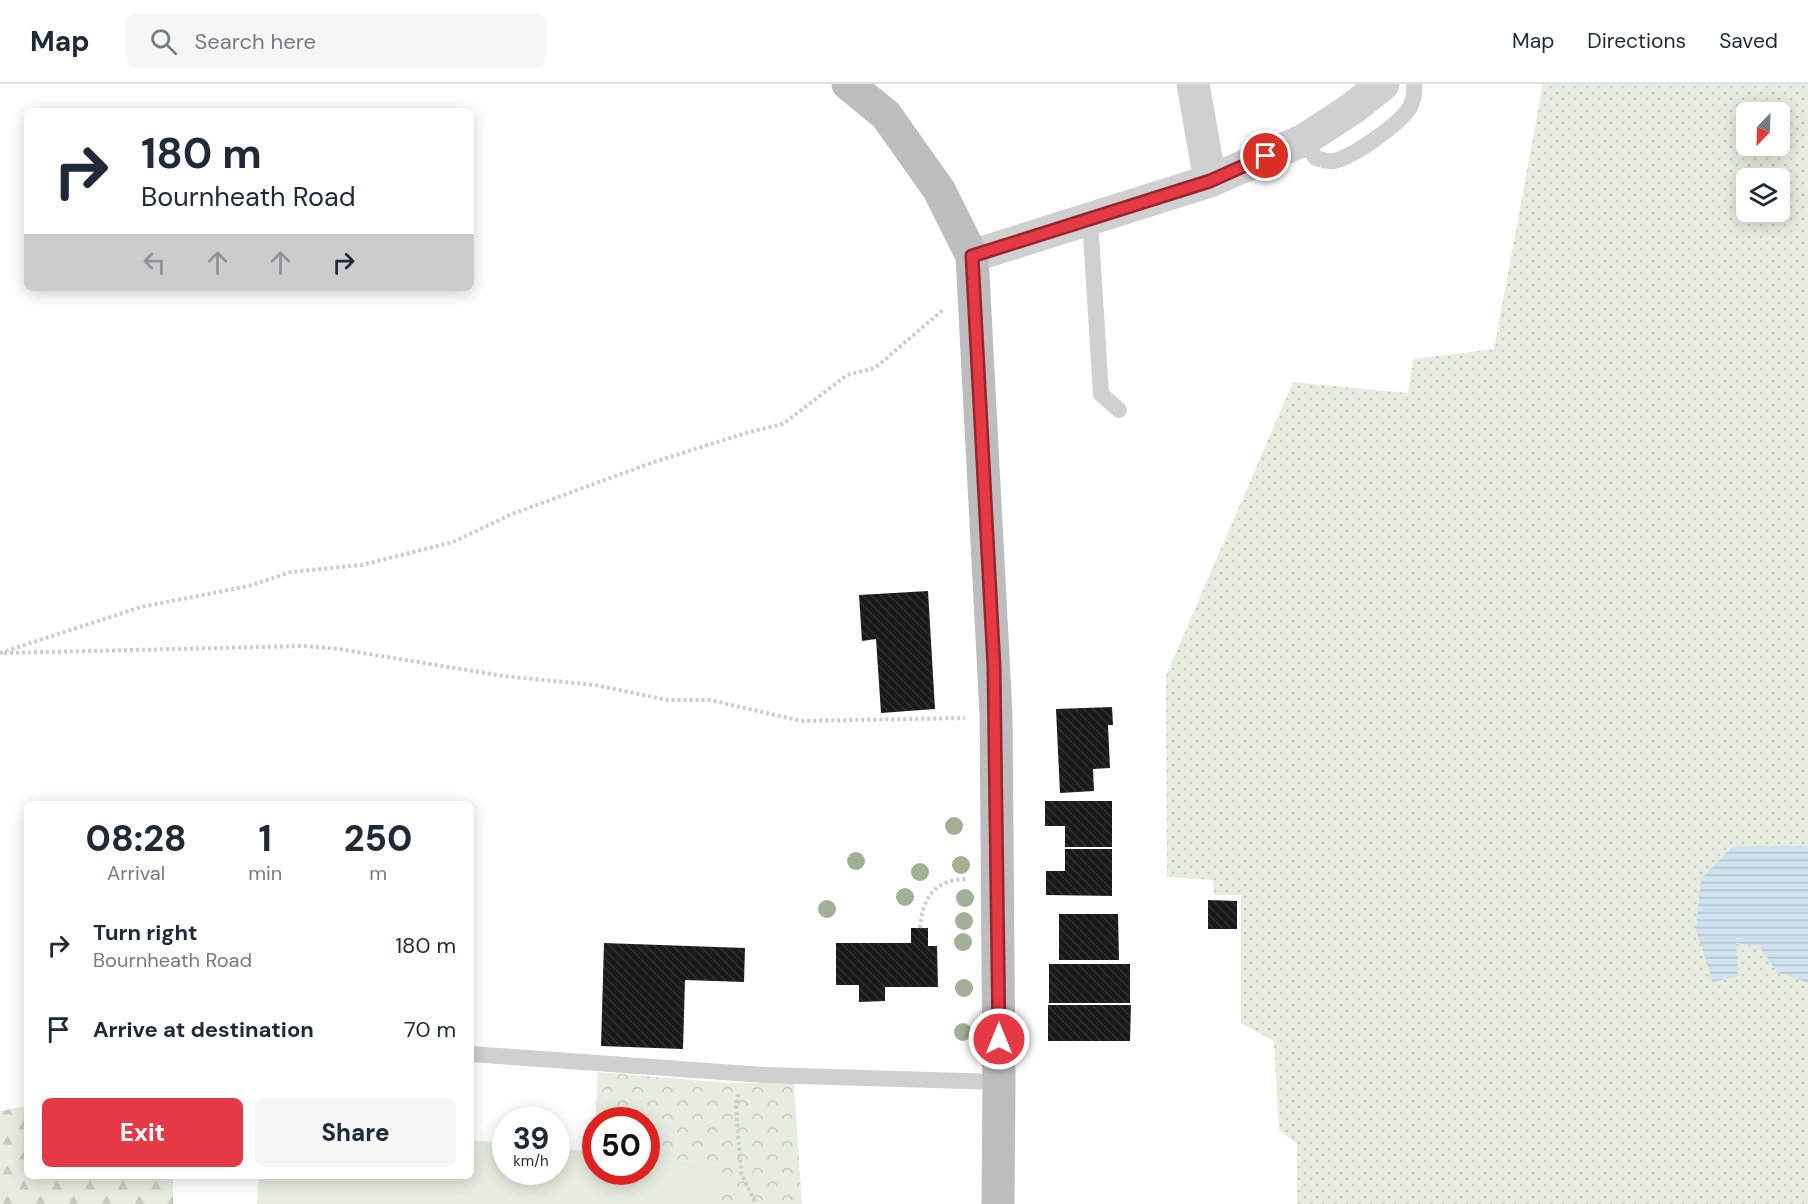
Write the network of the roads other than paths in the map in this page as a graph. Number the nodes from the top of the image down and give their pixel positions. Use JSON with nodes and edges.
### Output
{"nodes":[{"id":1,"x":848,"y":84,"type":"edge"},
{"id":2,"x":1193,"y":84,"type":"edge"},
{"id":3,"x":1383,"y":84,"type":"edge"},
{"id":4,"x":1414,"y":84,"type":"edge"},
{"id":5,"x":1304,"y":140,"type":"junction"},
{"id":6,"x":1210,"y":181,"type":"junction"},
{"id":7,"x":1090,"y":219,"type":"junction"},
{"id":8,"x":973,"y":269,"type":"junction"},
{"id":9,"x":1119,"y":410,"type":"dead end"},
{"id":10,"x":474,"y":1054,"type":"edge"},
{"id":11,"x":999,"y":1082,"type":"junction"},
{"id":12,"x":998,"y":1204,"type":"edge"}],
"edges":[{"from":1,"to":8,"type":"main road"},
{"from":2,"to":6,"type":"street"},
{"from":3,"to":5,"type":"street"},
{"from":4,"to":5,"type":"lane"},
{"from":5,"to":6,"type":"street"},
{"from":6,"to":7,"type":"street"},
{"from":7,"to":8,"type":"street"},
{"from":7,"to":9,"type":"lane"},
{"from":8,"to":11,"type":"main road"},
{"from":10,"to":11,"type":"lane"},
{"from":11,"to":12,"type":"main road"}]}
